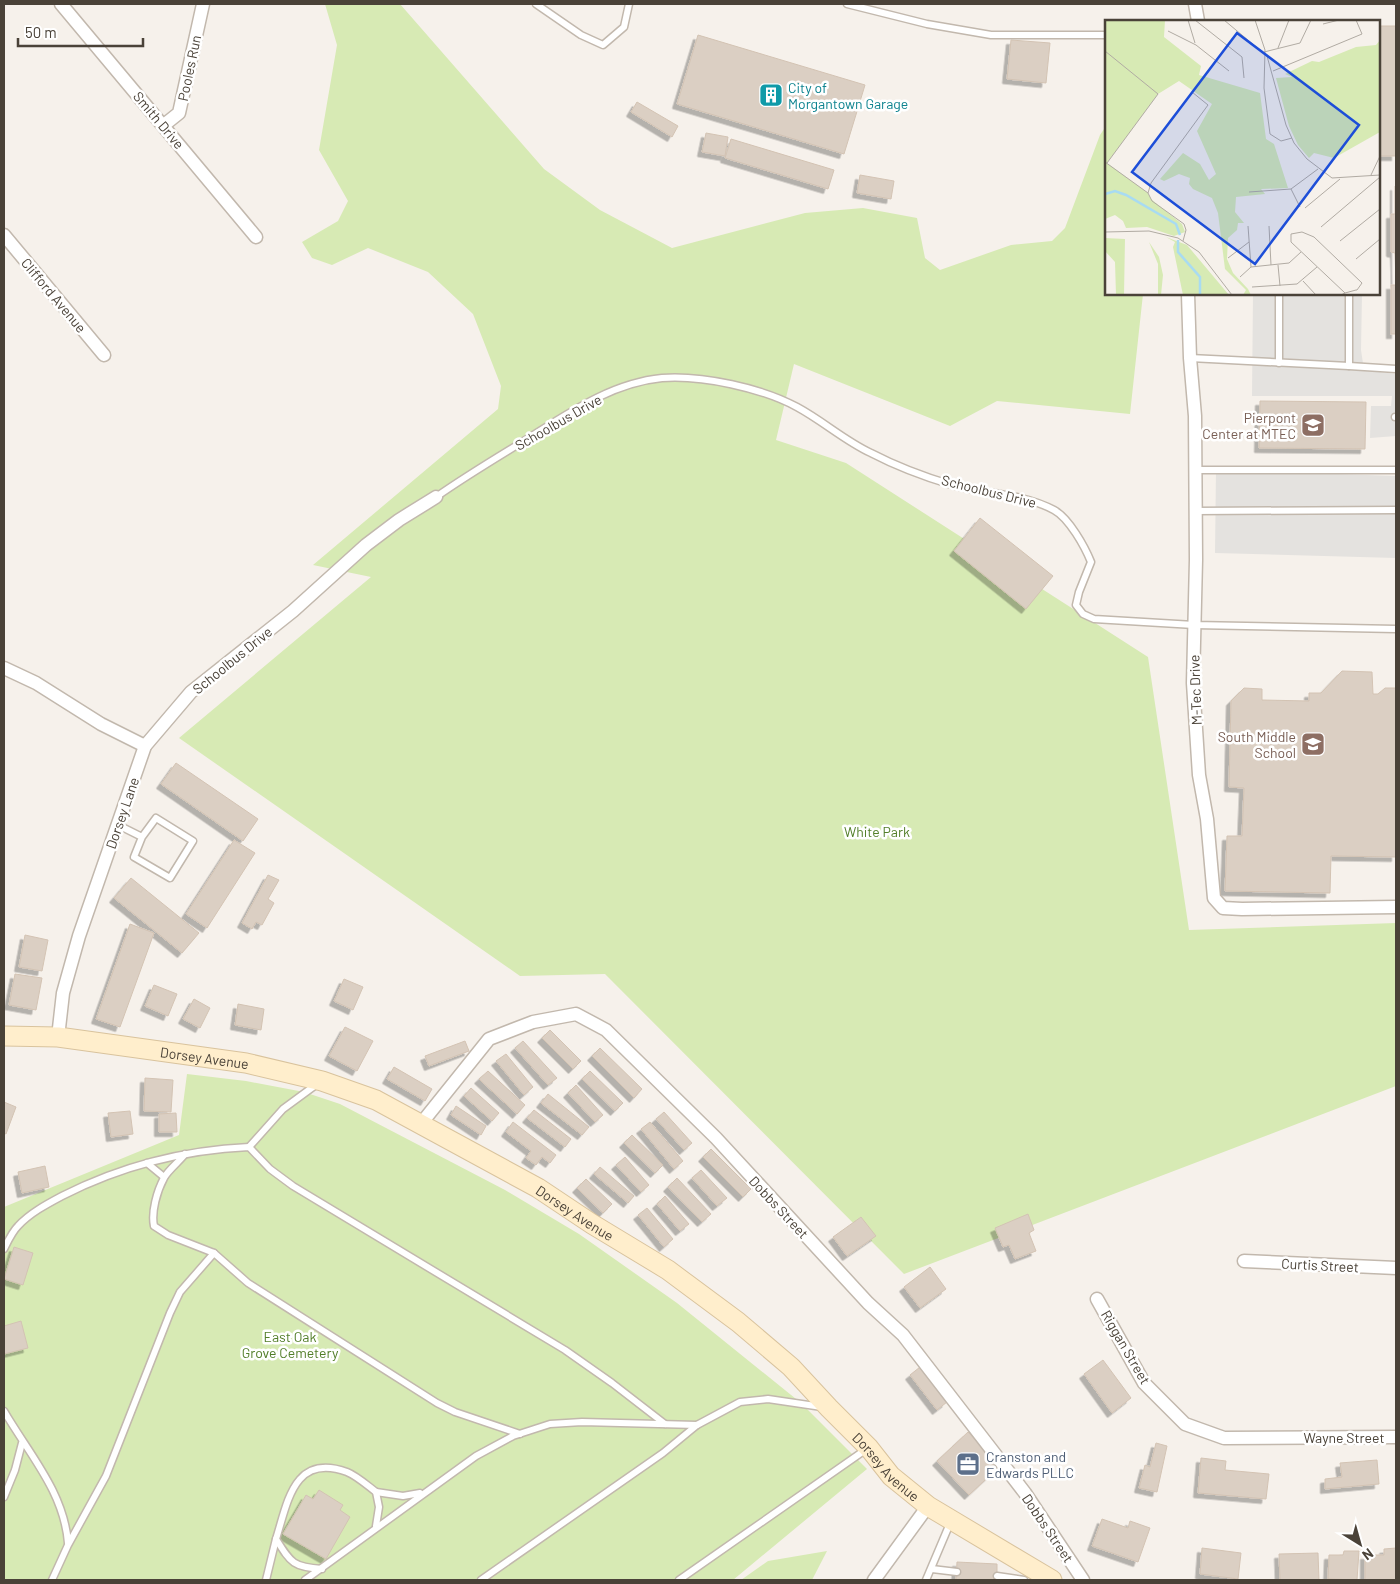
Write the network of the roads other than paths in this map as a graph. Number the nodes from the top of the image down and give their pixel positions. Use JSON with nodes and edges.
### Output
{"nodes":[{"id":1,"x":61,"y":4,"type":"edge"},
{"id":2,"x":203,"y":4,"type":"edge"},
{"id":3,"x":536,"y":4,"type":"edge"},
{"id":4,"x":629,"y":4,"type":"edge"},
{"id":5,"x":847,"y":4,"type":"edge"},
{"id":6,"x":1195,"y":4,"type":"edge"},
{"id":7,"x":1198,"y":20,"type":"edge"},
{"id":8,"x":1105,"y":35,"type":"edge"},
{"id":9,"x":164,"y":125,"type":"junction"},
{"id":10,"x":4,"y":235,"type":"edge"},
{"id":11,"x":256,"y":237,"type":"dead end"},
{"id":12,"x":1188,"y":295,"type":"edge"},
{"id":13,"x":1278,"y":295,"type":"edge"},
{"id":14,"x":1349,"y":295,"type":"edge"},
{"id":15,"x":104,"y":355,"type":"dead end"},
{"id":16,"x":1190,"y":358,"type":"junction"},
{"id":17,"x":1279,"y":363,"type":"junction"},
{"id":18,"x":1349,"y":366,"type":"junction"},
{"id":19,"x":1396,"y":368,"type":"edge"},
{"id":20,"x":1195,"y":470,"type":"junction"},
{"id":21,"x":1396,"y":470,"type":"edge"},
{"id":22,"x":436,"y":497,"type":"joint"},
{"id":23,"x":1396,"y":510,"type":"edge"},
{"id":24,"x":1195,"y":511,"type":"junction"},
{"id":25,"x":1194,"y":625,"type":"junction"},
{"id":26,"x":1396,"y":629,"type":"edge"},
{"id":27,"x":4,"y":668,"type":"edge"},
{"id":28,"x":145,"y":746,"type":"junction"},
{"id":29,"x":118,"y":826,"type":"junction"},
{"id":30,"x":142,"y":837,"type":"junction"},
{"id":31,"x":1396,"y":907,"type":"edge"},
{"id":32,"x":4,"y":1036,"type":"edge"},
{"id":33,"x":58,"y":1037,"type":"junction"},
{"id":34,"x":322,"y":1081,"type":"junction"},
{"id":35,"x":420,"y":1125,"type":"junction"},
{"id":36,"x":249,"y":1147,"type":"junction"},
{"id":37,"x":185,"y":1154,"type":"junction"},
{"id":38,"x":147,"y":1163,"type":"junction"},
{"id":39,"x":164,"y":1177,"type":"junction"},
{"id":40,"x":4,"y":1248,"type":"edge"},
{"id":41,"x":214,"y":1253,"type":"junction"},
{"id":42,"x":1244,"y":1261,"type":"dead end"},
{"id":43,"x":1396,"y":1268,"type":"edge"},
{"id":44,"x":1097,"y":1298,"type":"dead end"},
{"id":45,"x":829,"y":1408,"type":"junction"},
{"id":46,"x":4,"y":1411,"type":"edge"},
{"id":47,"x":666,"y":1424,"type":"junction"},
{"id":48,"x":697,"y":1425,"type":"junction"},
{"id":49,"x":520,"y":1434,"type":"junction"},
{"id":50,"x":1396,"y":1437,"type":"edge"},
{"id":51,"x":1292,"y":1438,"type":"joint"},
{"id":52,"x":22,"y":1443,"type":"junction"},
{"id":53,"x":869,"y":1448,"type":"junction"},
{"id":54,"x":427,"y":1491,"type":"junction"},
{"id":55,"x":376,"y":1492,"type":"junction"},
{"id":56,"x":4,"y":1497,"type":"edge"},
{"id":57,"x":928,"y":1506,"type":"junction"},
{"id":58,"x":952,"y":1520,"type":"junction"},
{"id":59,"x":375,"y":1528,"type":"junction"},
{"id":60,"x":276,"y":1539,"type":"junction"},
{"id":61,"x":68,"y":1545,"type":"junction"},
{"id":62,"x":322,"y":1569,"type":"junction"},
{"id":63,"x":932,"y":1569,"type":"junction"},
{"id":64,"x":957,"y":1572,"type":"dead end"},
{"id":65,"x":1031,"y":1575,"type":"edge"},
{"id":66,"x":997,"y":1576,"type":"dead end"},
{"id":67,"x":52,"y":1580,"type":"edge"},
{"id":68,"x":266,"y":1580,"type":"edge"},
{"id":69,"x":304,"y":1580,"type":"edge"},
{"id":70,"x":481,"y":1580,"type":"edge"},
{"id":71,"x":679,"y":1580,"type":"edge"},
{"id":72,"x":874,"y":1580,"type":"edge"},
{"id":73,"x":926,"y":1580,"type":"edge"},
{"id":74,"x":1052,"y":1580,"type":"edge"},
{"id":75,"x":1083,"y":1580,"type":"edge"}],
"edges":[{"from":1,"to":9,"type":"street","name":"Smith Drive"},
{"from":2,"to":9,"type":"street","name":"Pooles Run"},
{"from":3,"to":4,"type":"lane"},
{"from":5,"to":8,"type":"lane"},
{"from":6,"to":7,"type":"street"},
{"from":9,"to":11,"type":"street","name":"Smith Drive"},
{"from":10,"to":15,"type":"street","name":"Clifford Avenue"},
{"from":12,"to":16,"type":"street","name":"M-Tec Drive"},
{"from":13,"to":17,"type":"lane"},
{"from":14,"to":18,"type":"lane"},
{"from":16,"to":17,"type":"lane"},
{"from":16,"to":20,"type":"street","name":"M-Tec Drive"},
{"from":17,"to":18,"type":"lane"},
{"from":18,"to":19,"type":"lane"},
{"from":20,"to":21,"type":"lane"},
{"from":20,"to":24,"type":"street","name":"M-Tec Drive"},
{"from":22,"to":25,"type":"lane","name":"Schoolbus Drive"},
{"from":22,"to":28,"type":"street","name":"Schoolbus Drive"},
{"from":23,"to":24,"type":"lane"},
{"from":24,"to":25,"type":"street","name":"M-Tec Drive"},
{"from":25,"to":26,"type":"lane"},
{"from":25,"to":31,"type":"street","name":"M-Tec Drive"},
{"from":27,"to":28,"type":"street"},
{"from":28,"to":29,"type":"street","name":"Dorsey Lane"},
{"from":29,"to":30,"type":"lane"},
{"from":29,"to":33,"type":"street","name":"Dorsey Lane"},
{"from":30,"to":30,"type":"lane"},
{"from":32,"to":33,"type":"street","name":"Dorsey Avenue"},
{"from":33,"to":34,"type":"street","name":"Dorsey Avenue"},
{"from":34,"to":35,"type":"street","name":"Dorsey Avenue"},
{"from":34,"to":36,"type":"lane"},
{"from":35,"to":45,"type":"street","name":"Dorsey Avenue"},
{"from":35,"to":75,"type":"street","name":"Dobbs Street"},
{"from":36,"to":37,"type":"lane"},
{"from":36,"to":47,"type":"lane"},
{"from":37,"to":38,"type":"lane"},
{"from":37,"to":39,"type":"lane"},
{"from":38,"to":39,"type":"lane"},
{"from":38,"to":40,"type":"lane"},
{"from":39,"to":41,"type":"lane"},
{"from":41,"to":49,"type":"lane"},
{"from":41,"to":61,"type":"lane"},
{"from":42,"to":43,"type":"street","name":"Curtis Street"},
{"from":44,"to":51,"type":"street","name":"Riggan Street"},
{"from":45,"to":48,"type":"lane"},
{"from":45,"to":53,"type":"street","name":"Dorsey Avenue"},
{"from":46,"to":52,"type":"lane"},
{"from":47,"to":48,"type":"lane"},
{"from":47,"to":49,"type":"lane"},
{"from":48,"to":70,"type":"lane"},
{"from":49,"to":54,"type":"lane"},
{"from":50,"to":51,"type":"street","name":"Wayne Street"},
{"from":52,"to":56,"type":"lane"},
{"from":52,"to":61,"type":"lane"},
{"from":53,"to":57,"type":"street","name":"Dorsey Avenue"},
{"from":53,"to":71,"type":"lane"},
{"from":54,"to":55,"type":"lane"},
{"from":54,"to":59,"type":"lane"},
{"from":55,"to":59,"type":"lane"},
{"from":55,"to":60,"type":"lane"},
{"from":57,"to":58,"type":"street","name":"Dorsey Avenue"},
{"from":57,"to":72,"type":"street"},
{"from":58,"to":63,"type":"lane"},
{"from":58,"to":65,"type":"street","name":"Dorsey Avenue"},
{"from":59,"to":62,"type":"lane"},
{"from":60,"to":62,"type":"lane"},
{"from":60,"to":68,"type":"lane"},
{"from":61,"to":67,"type":"lane"},
{"from":62,"to":69,"type":"lane"},
{"from":63,"to":64,"type":"lane"},
{"from":63,"to":73,"type":"lane"},
{"from":65,"to":66,"type":"lane"},
{"from":65,"to":74,"type":"street","name":"Dorsey Avenue"}]}
